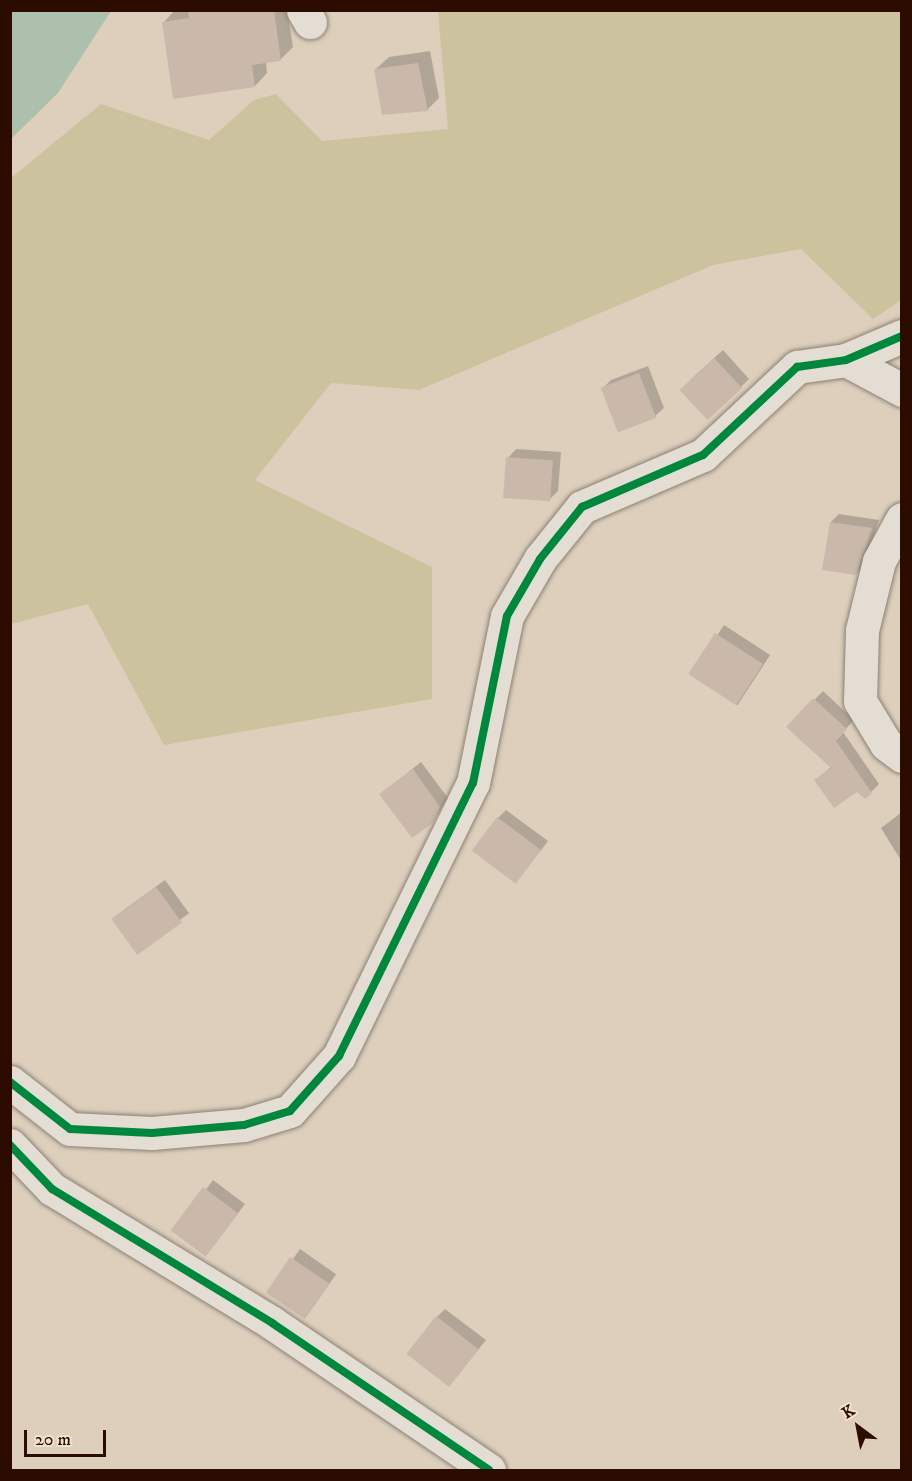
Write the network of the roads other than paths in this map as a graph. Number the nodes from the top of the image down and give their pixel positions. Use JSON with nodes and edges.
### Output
{"nodes":[{"id":1,"x":902,"y":336,"type":"edge"},
{"id":2,"x":846,"y":360,"type":"junction"},
{"id":3,"x":902,"y":390,"type":"edge"},
{"id":4,"x":902,"y":519,"type":"edge"},
{"id":5,"x":902,"y":756,"type":"edge"},
{"id":6,"x":10,"y":1082,"type":"edge"},
{"id":7,"x":10,"y":1145,"type":"edge"},
{"id":8,"x":489,"y":1470,"type":"edge"}],
"edges":[{"from":1,"to":2,"type":"street"},
{"from":2,"to":3,"type":"street"},
{"from":2,"to":6,"type":"street"},
{"from":4,"to":5,"type":"street"},
{"from":7,"to":8,"type":"street"}]}
